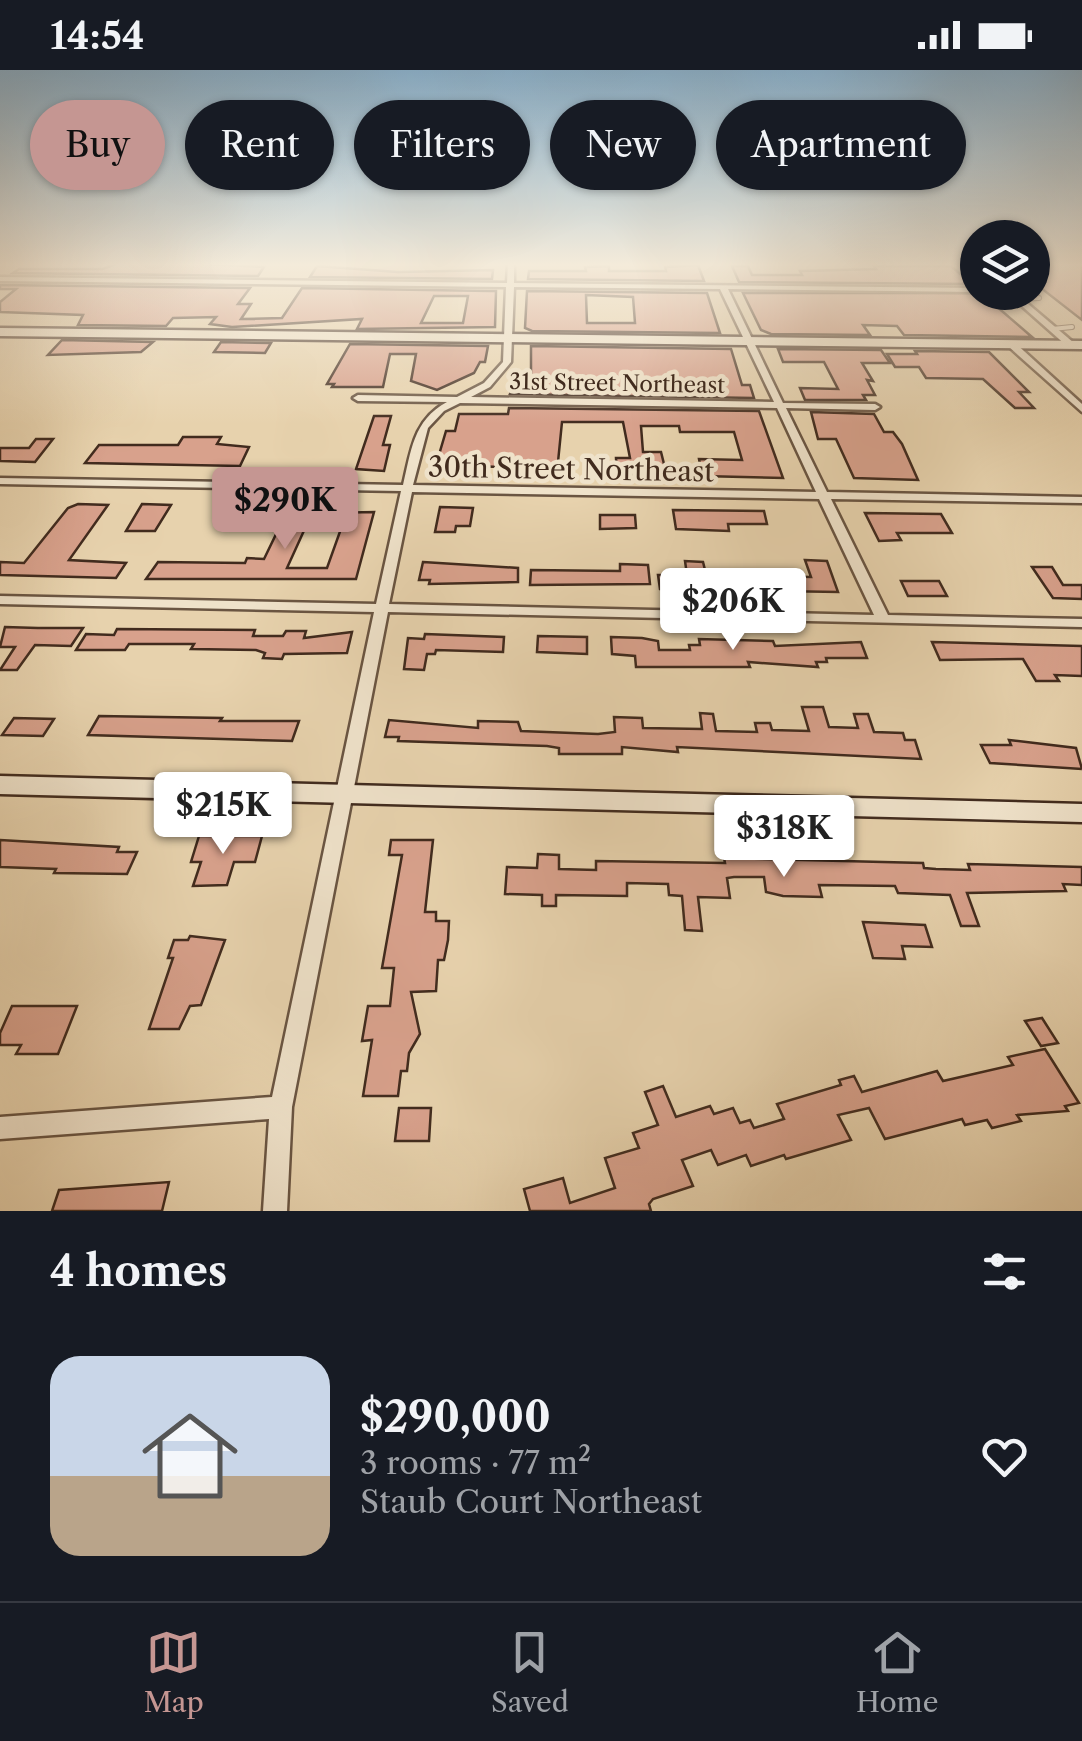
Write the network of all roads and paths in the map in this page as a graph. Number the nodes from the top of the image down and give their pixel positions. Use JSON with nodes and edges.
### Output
{"nodes":[{"id":1,"x":509,"y":317,"type":"edge"},
{"id":2,"x":739,"y":317,"type":"edge"},
{"id":3,"x":1039,"y":317,"type":"edge"},
{"id":4,"x":1072,"y":327,"type":"dead end"},
{"id":5,"x":1052,"y":328,"type":"junction"},
{"id":6,"x":0,"y":332,"type":"edge"},
{"id":7,"x":508,"y":338,"type":"junction"},
{"id":8,"x":750,"y":341,"type":"junction"},
{"id":9,"x":1011,"y":344,"type":"junction"},
{"id":10,"x":1078,"y":348,"type":"edge"},
{"id":11,"x":358,"y":398,"type":"dead end"},
{"id":12,"x":456,"y":401,"type":"junction"},
{"id":13,"x":780,"y":406,"type":"junction"},
{"id":14,"x":875,"y":407,"type":"dead end"},
{"id":15,"x":1082,"y":409,"type":"edge"},
{"id":16,"x":0,"y":482,"type":"edge"},
{"id":17,"x":409,"y":488,"type":"junction"},
{"id":18,"x":824,"y":496,"type":"junction"},
{"id":19,"x":1082,"y":500,"type":"edge"},
{"id":20,"x":0,"y":600,"type":"edge"},
{"id":21,"x":382,"y":608,"type":"junction"},
{"id":22,"x":883,"y":618,"type":"junction"},
{"id":23,"x":1082,"y":623,"type":"edge"},
{"id":24,"x":0,"y":785,"type":"edge"},
{"id":25,"x":345,"y":794,"type":"junction"},
{"id":26,"x":1082,"y":812,"type":"edge"},
{"id":27,"x":281,"y":1107,"type":"junction"},
{"id":28,"x":0,"y":1128,"type":"edge"},
{"id":29,"x":275,"y":1211,"type":"edge"}],
"edges":[{"from":1,"to":7,"type":"street"},
{"from":2,"to":8,"type":"street"},
{"from":3,"to":5,"type":"street"},
{"from":4,"to":5,"type":"lane"},
{"from":5,"to":10,"type":"street"},
{"from":6,"to":7,"type":"main road"},
{"from":7,"to":8,"type":"main road"},
{"from":7,"to":12,"type":"street"},
{"from":8,"to":9,"type":"main road"},
{"from":8,"to":13,"type":"street"},
{"from":9,"to":10,"type":"main road"},
{"from":9,"to":15,"type":"street"},
{"from":11,"to":12,"type":"street","name":"31st Street Northeast"},
{"from":12,"to":13,"type":"street","name":"31st Street Northeast"},
{"from":12,"to":17,"type":"street"},
{"from":13,"to":14,"type":"street","name":"31st Street Northeast"},
{"from":13,"to":18,"type":"street"},
{"from":16,"to":17,"type":"street","name":"30th Street Northeast"},
{"from":17,"to":18,"type":"street","name":"30th Street Northeast"},
{"from":17,"to":21,"type":"street"},
{"from":18,"to":19,"type":"street","name":"30th Street Northeast"},
{"from":18,"to":22,"type":"street"},
{"from":20,"to":21,"type":"street"},
{"from":21,"to":22,"type":"street"},
{"from":21,"to":25,"type":"street"},
{"from":22,"to":23,"type":"street"},
{"from":24,"to":25,"type":"main road"},
{"from":25,"to":26,"type":"main road"},
{"from":25,"to":27,"type":"street"},
{"from":27,"to":28,"type":"street"},
{"from":27,"to":29,"type":"street"}]}
